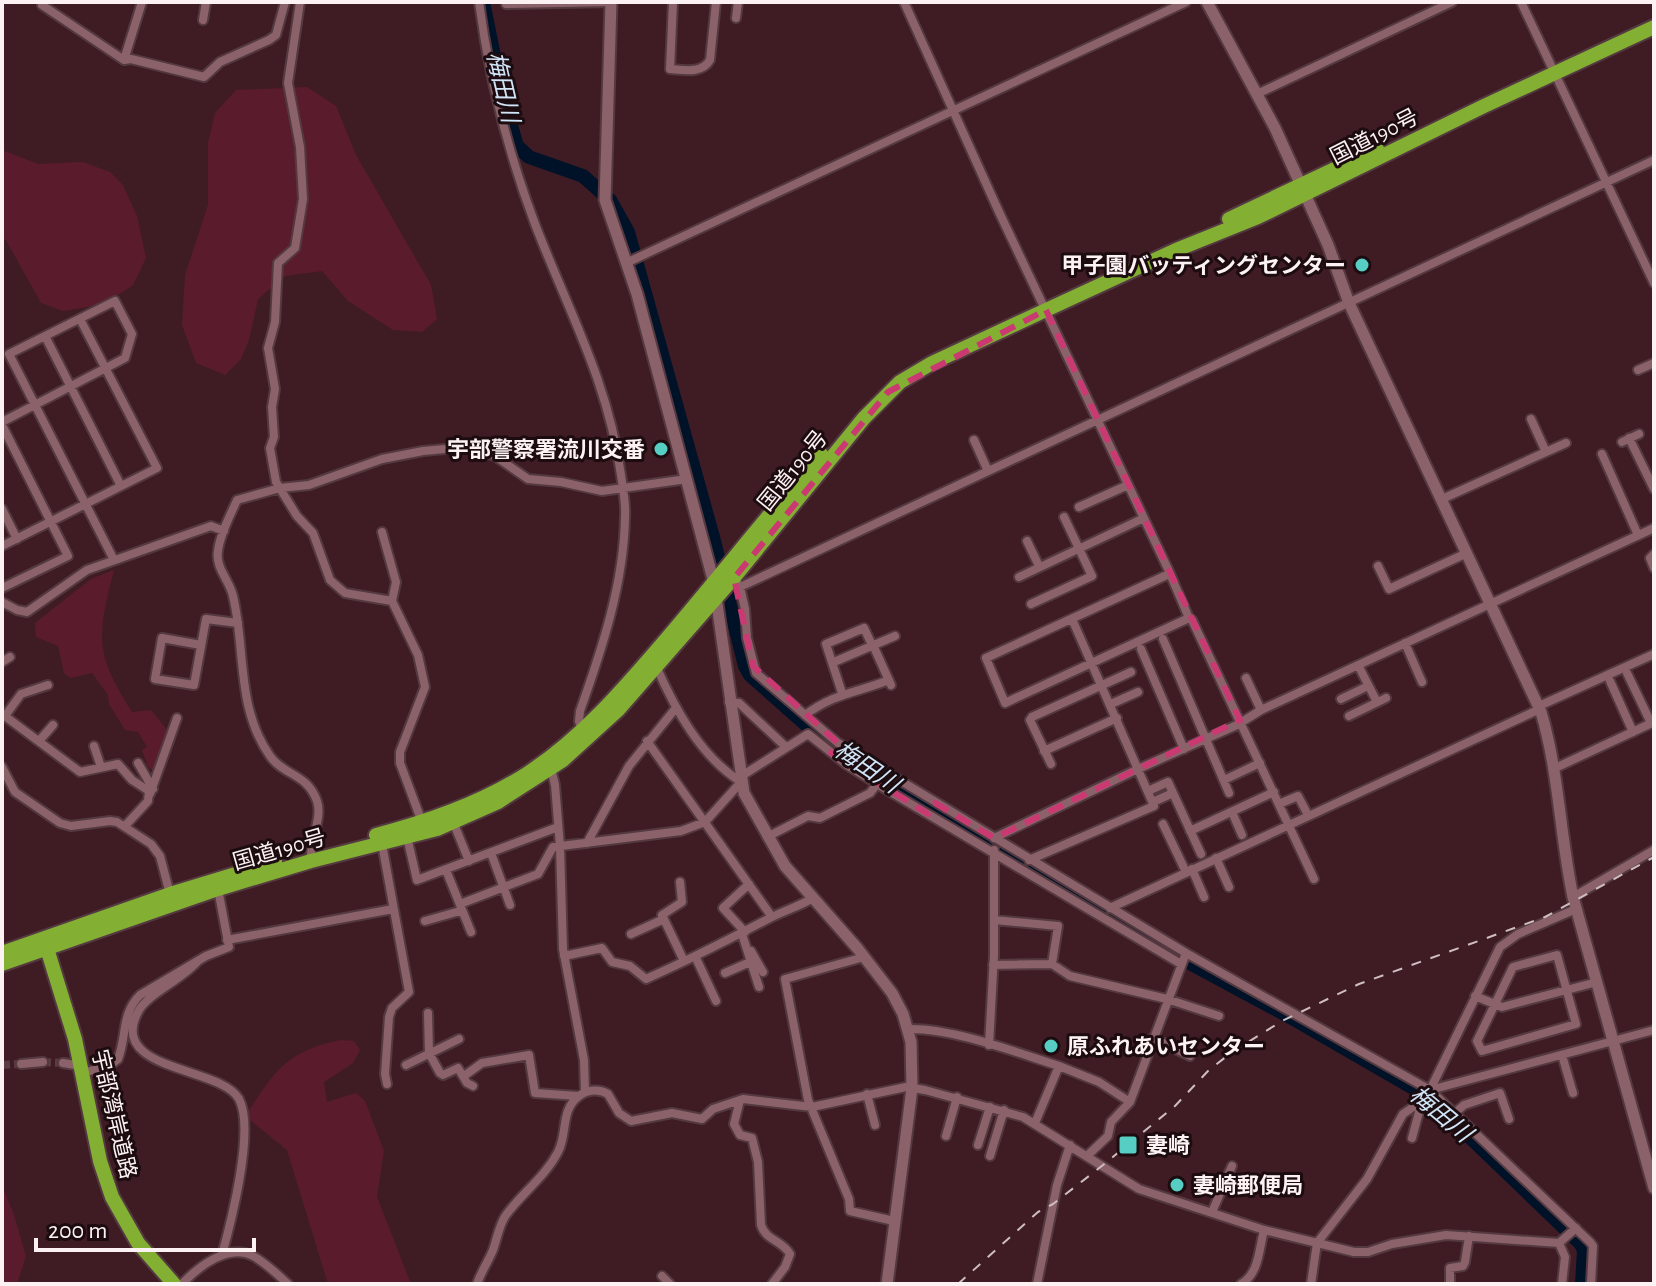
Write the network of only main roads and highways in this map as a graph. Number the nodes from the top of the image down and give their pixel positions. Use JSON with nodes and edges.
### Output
{"nodes":[{"id":1,"x":1654,"y":19,"type":"edge"},
{"id":2,"x":1654,"y":27,"type":"edge"},
{"id":3,"x":1554,"y":70,"type":"junction"},
{"id":4,"x":725,"y":582,"type":"junction"},
{"id":5,"x":549,"y":764,"type":"junction"},
{"id":6,"x":311,"y":856,"type":"junction"},
{"id":7,"x":46,"y":944,"type":"junction"},
{"id":8,"x":2,"y":953,"type":"edge"},
{"id":9,"x":2,"y":964,"type":"edge"},
{"id":10,"x":181,"y":1282,"type":"edge"}],
"edges":[{"from":1,"to":3,"type":"highway","name":"国道190号"},
{"from":2,"to":3,"type":"highway","name":"国道190号"},
{"from":3,"to":4,"type":"highway","name":"国道190号"},
{"from":4,"to":5,"type":"highway","name":"国道190号"},
{"from":4,"to":5,"type":"highway","name":"国道190号"},
{"from":5,"to":6,"type":"highway","name":"国道190号"},
{"from":5,"to":6,"type":"highway","name":"国道190号"},
{"from":6,"to":7,"type":"highway","name":"国道190号"},
{"from":6,"to":7,"type":"highway","name":"国道190号"},
{"from":7,"to":8,"type":"highway","name":"国道190号"},
{"from":7,"to":9,"type":"highway","name":"国道190号"},
{"from":7,"to":10,"type":"highway","name":"宇部湾岸道路"}]}
